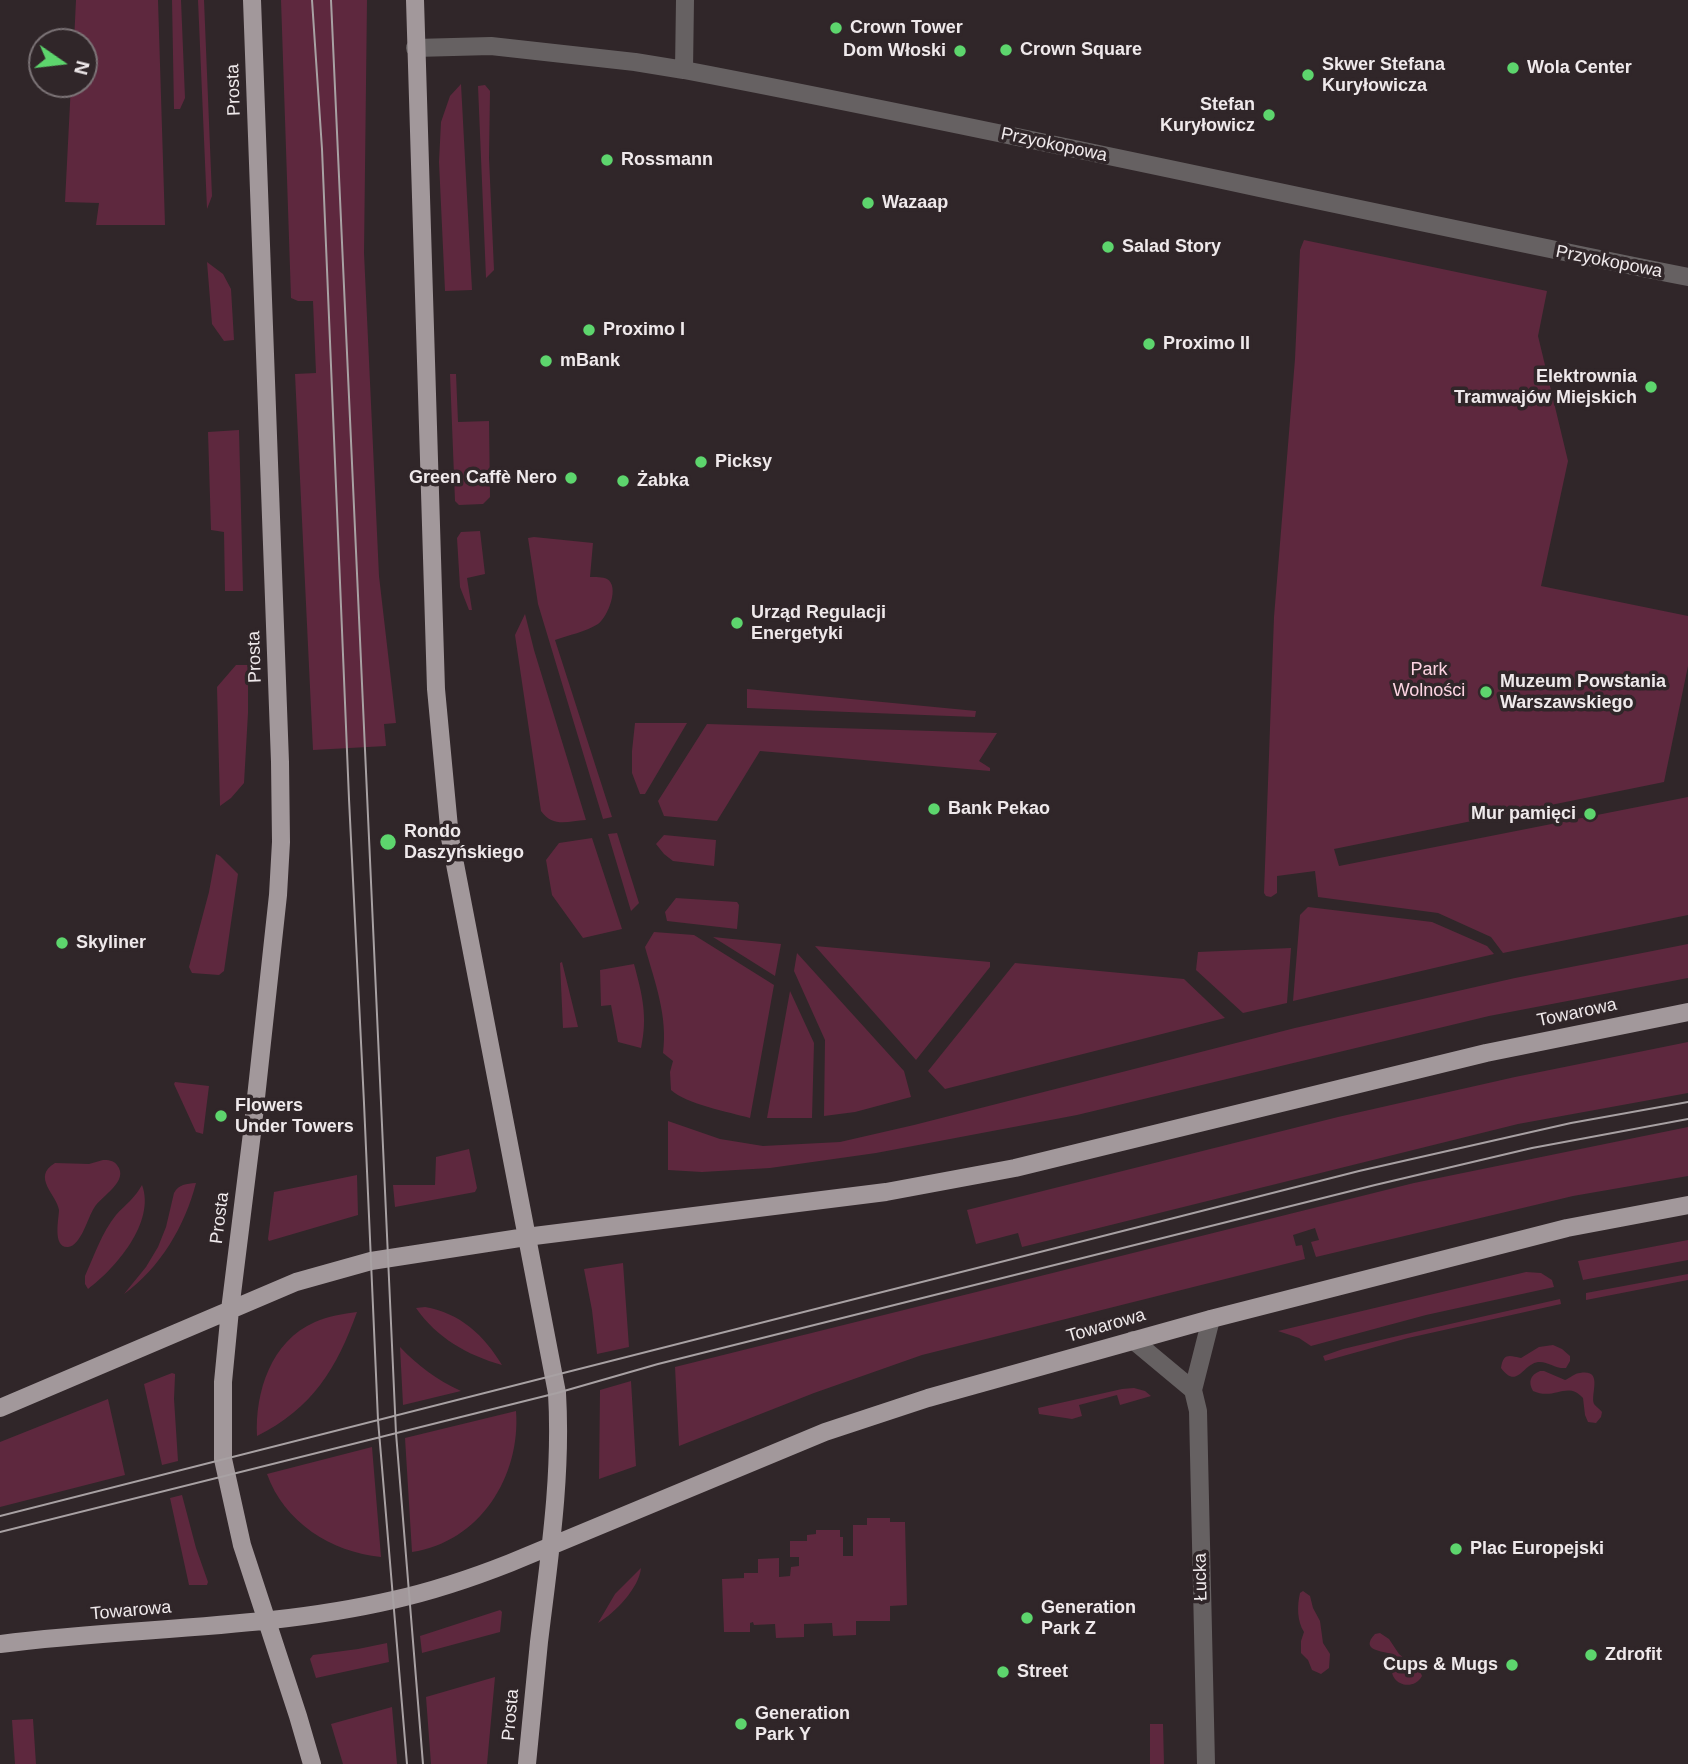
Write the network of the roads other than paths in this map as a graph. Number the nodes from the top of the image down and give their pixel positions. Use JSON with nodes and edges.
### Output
{"nodes":[{"id":1,"x":252,"y":0,"type":"edge"},
{"id":2,"x":415,"y":0,"type":"edge"},
{"id":3,"x":685,"y":0,"type":"edge"},
{"id":4,"x":415,"y":48,"type":"junction"},
{"id":5,"x":684,"y":70,"type":"junction"},
{"id":6,"x":1688,"y":277,"type":"edge"},
{"id":7,"x":1688,"y":1012,"type":"edge"},
{"id":8,"x":1688,"y":1205,"type":"edge"},
{"id":9,"x":526,"y":1237,"type":"junction"},
{"id":10,"x":230,"y":1310,"type":"junction"},
{"id":11,"x":1211,"y":1319,"type":"junction"},
{"id":12,"x":1133,"y":1340,"type":"junction"},
{"id":13,"x":1193,"y":1390,"type":"junction"},
{"id":14,"x":0,"y":1408,"type":"edge"},
{"id":15,"x":552,"y":1545,"type":"junction"},
{"id":16,"x":266,"y":1620,"type":"junction"},
{"id":17,"x":0,"y":1644,"type":"edge"},
{"id":18,"x":312,"y":1764,"type":"edge"},
{"id":19,"x":527,"y":1764,"type":"edge"},
{"id":20,"x":1206,"y":1764,"type":"edge"}],
"edges":[{"from":1,"to":10,"type":"main road","name":"Prosta"},
{"from":2,"to":4,"type":"main road"},
{"from":3,"to":5,"type":"street"},
{"from":4,"to":5,"type":"street","name":"Przyokopowa"},
{"from":4,"to":9,"type":"main road"},
{"from":5,"to":6,"type":"street","name":"Przyokopowa"},
{"from":7,"to":9,"type":"main road","name":"Towarowa"},
{"from":8,"to":11,"type":"main road","name":"Towarowa"},
{"from":9,"to":10,"type":"main road","name":"Towarowa"},
{"from":9,"to":15,"type":"main road","name":"Prosta"},
{"from":10,"to":14,"type":"main road"},
{"from":10,"to":16,"type":"main road","name":"Prosta"},
{"from":11,"to":12,"type":"main road","name":"Towarowa"},
{"from":11,"to":13,"type":"street","name":"Łucka"},
{"from":12,"to":13,"type":"street"},
{"from":12,"to":15,"type":"main road","name":"Towarowa"},
{"from":13,"to":20,"type":"street","name":"Łucka"},
{"from":15,"to":16,"type":"main road","name":"Towarowa"},
{"from":15,"to":19,"type":"main road","name":"Prosta"},
{"from":16,"to":17,"type":"main road","name":"Towarowa"},
{"from":16,"to":18,"type":"main road"}]}
